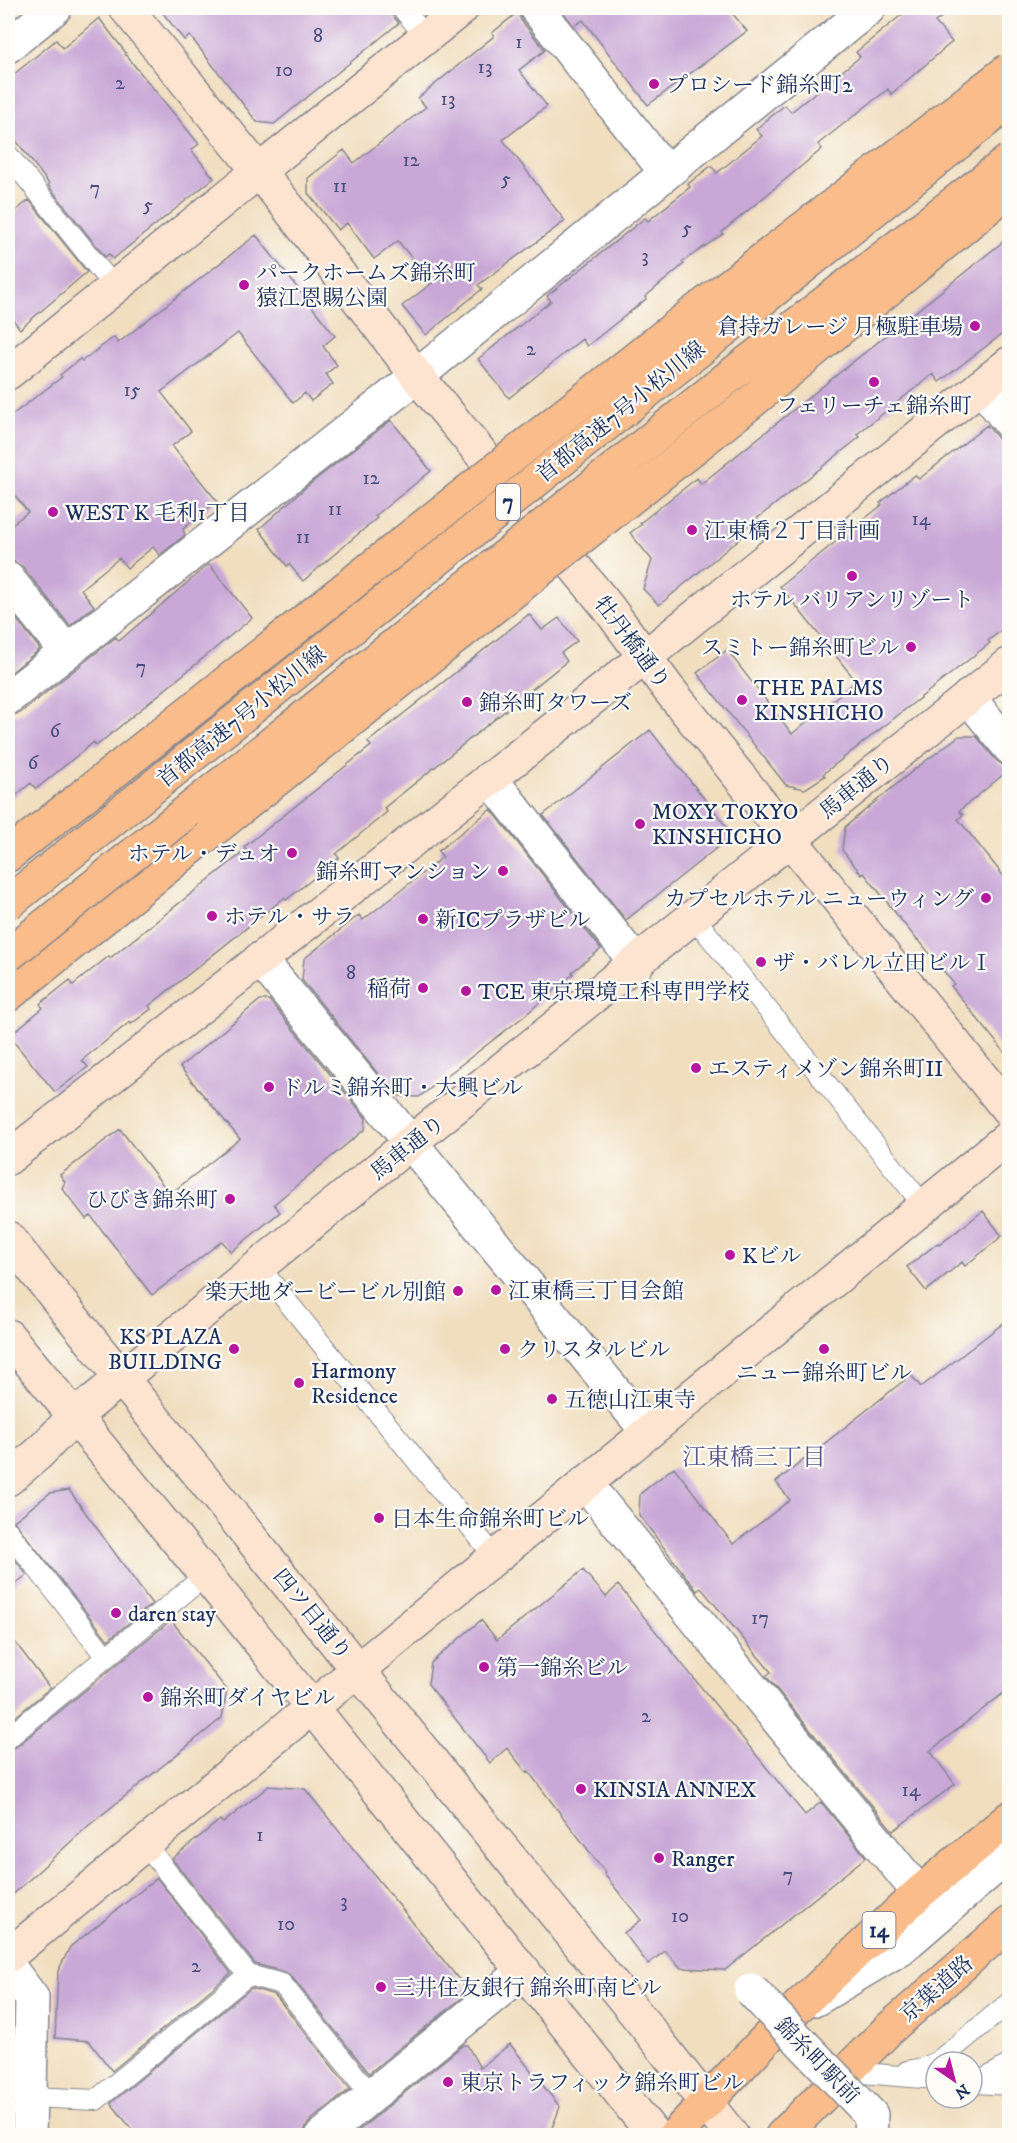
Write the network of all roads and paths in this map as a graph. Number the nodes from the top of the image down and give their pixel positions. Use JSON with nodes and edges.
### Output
{"nodes":[{"id":1,"x":55,"y":8,"type":"edge"},
{"id":2,"x":126,"y":8,"type":"edge"},
{"id":3,"x":402,"y":8,"type":"edge"},
{"id":4,"x":462,"y":8,"type":"edge"},
{"id":5,"x":536,"y":8,"type":"edge"},
{"id":6,"x":869,"y":8,"type":"edge"},
{"id":7,"x":426,"y":37,"type":"junction"},
{"id":8,"x":8,"y":46,"type":"edge"},
{"id":9,"x":1010,"y":69,"type":"edge"},
{"id":10,"x":1010,"y":101,"type":"edge"},
{"id":11,"x":8,"y":155,"type":"edge"},
{"id":12,"x":1010,"y":160,"type":"edge"},
{"id":13,"x":259,"y":171,"type":"junction"},
{"id":14,"x":666,"y":172,"type":"junction"},
{"id":15,"x":1010,"y":189,"type":"edge"},
{"id":16,"x":114,"y":287,"type":"junction"},
{"id":17,"x":1010,"y":363,"type":"edge"},
{"id":18,"x":8,"y":373,"type":"edge"},
{"id":19,"x":417,"y":376,"type":"junction"},
{"id":20,"x":981,"y":386,"type":"junction"},
{"id":21,"x":1010,"y":423,"type":"edge"},
{"id":22,"x":8,"y":579,"type":"edge"},
{"id":23,"x":66,"y":651,"type":"junction"},
{"id":24,"x":645,"y":657,"type":"junction"},
{"id":25,"x":1010,"y":664,"type":"edge"},
{"id":26,"x":968,"y":697,"type":"junction"},
{"id":27,"x":8,"y":698,"type":"edge"},
{"id":28,"x":1010,"y":748,"type":"edge"},
{"id":29,"x":490,"y":778,"type":"junction"},
{"id":30,"x":791,"y":840,"type":"junction"},
{"id":31,"x":8,"y":855,"type":"edge"},
{"id":32,"x":8,"y":903,"type":"edge"},
{"id":33,"x":694,"y":916,"type":"junction"},
{"id":34,"x":8,"y":955,"type":"edge"},
{"id":35,"x":260,"y":959,"type":"junction"},
{"id":36,"x":637,"y":964,"type":"junction"},
{"id":37,"x":8,"y":995,"type":"edge"},
{"id":38,"x":1010,"y":1112,"type":"edge"},
{"id":39,"x":1010,"y":1136,"type":"edge"},
{"id":40,"x":410,"y":1143,"type":"junction"},
{"id":41,"x":8,"y":1158,"type":"edge"},
{"id":42,"x":924,"y":1206,"type":"junction"},
{"id":43,"x":8,"y":1238,"type":"edge"},
{"id":44,"x":259,"y":1267,"type":"junction"},
{"id":45,"x":8,"y":1336,"type":"edge"},
{"id":46,"x":122,"y":1378,"type":"junction"},
{"id":47,"x":75,"y":1416,"type":"junction"},
{"id":48,"x":648,"y":1432,"type":"junction"},
{"id":49,"x":8,"y":1479,"type":"edge"},
{"id":50,"x":585,"y":1483,"type":"junction"},
{"id":51,"x":8,"y":1531,"type":"edge"},
{"id":52,"x":495,"y":1557,"type":"junction"},
{"id":53,"x":206,"y":1575,"type":"junction"},
{"id":54,"x":106,"y":1657,"type":"junction"},
{"id":55,"x":358,"y":1670,"type":"junction"},
{"id":56,"x":312,"y":1707,"type":"junction"},
{"id":57,"x":8,"y":1738,"type":"edge"},
{"id":58,"x":1010,"y":1818,"type":"edge"},
{"id":59,"x":145,"y":1844,"type":"junction"},
{"id":60,"x":1010,"y":1854,"type":"edge"},
{"id":61,"x":920,"y":1893,"type":"junction"},
{"id":62,"x":1010,"y":1923,"type":"edge"},
{"id":63,"x":8,"y":1956,"type":"edge"},
{"id":64,"x":8,"y":1966,"type":"edge"},
{"id":65,"x":524,"y":1971,"type":"junction"},
{"id":66,"x":248,"y":1975,"type":"junction"},
{"id":67,"x":751,"y":1990,"type":"dead end"},
{"id":68,"x":1010,"y":2002,"type":"edge"},
{"id":69,"x":787,"y":2017,"type":"junction"},
{"id":70,"x":1010,"y":2064,"type":"edge"},
{"id":71,"x":890,"y":2074,"type":"junction"},
{"id":72,"x":924,"y":2078,"type":"edge"},
{"id":73,"x":984,"y":2078,"type":"edge"},
{"id":74,"x":984,"y":2083,"type":"edge"},
{"id":75,"x":1010,"y":2085,"type":"edge"},
{"id":76,"x":371,"y":2095,"type":"junction"},
{"id":77,"x":31,"y":2097,"type":"junction"},
{"id":78,"x":706,"y":2102,"type":"junction"},
{"id":79,"x":784,"y":2134,"type":"edge"},
{"id":80,"x":29,"y":2136,"type":"edge"},
{"id":81,"x":322,"y":2136,"type":"edge"},
{"id":82,"x":655,"y":2136,"type":"edge"},
{"id":83,"x":674,"y":2136,"type":"edge"},
{"id":84,"x":732,"y":2136,"type":"edge"},
{"id":85,"x":870,"y":2136,"type":"edge"}],
"edges":[{"from":1,"to":8,"type":"street"},
{"from":2,"to":13,"type":"street","name":"牡丹橋通り"},
{"from":3,"to":7,"type":"lane"},
{"from":4,"to":7,"type":"street"},
{"from":5,"to":14,"type":"street"},
{"from":6,"to":14,"type":"street"},
{"from":7,"to":13,"type":"street"},
{"from":9,"to":31,"type":"highway","bridge":true},
{"from":10,"to":32,"type":"highway","name":"首都高速7号小松川線","number":"7","bridge":true},
{"from":11,"to":16,"type":"lane"},
{"from":12,"to":34,"type":"highway","name":"首都高速7号小松川線","number":"7","bridge":true},
{"from":13,"to":16,"type":"street"},
{"from":13,"to":19,"type":"street","name":"牡丹橋通り"},
{"from":14,"to":19,"type":"street"},
{"from":15,"to":37,"type":"highway","bridge":true},
{"from":16,"to":18,"type":"street"},
{"from":17,"to":20,"type":"street"},
{"from":19,"to":23,"type":"street"},
{"from":19,"to":24,"type":"street","name":"牡丹橋通り"},
{"from":20,"to":21,"type":"street"},
{"from":20,"to":24,"type":"street"},
{"from":22,"to":23,"type":"street"},
{"from":23,"to":27,"type":"street"},
{"from":24,"to":29,"type":"street"},
{"from":24,"to":30,"type":"street","name":"牡丹橋通り"},
{"from":25,"to":26,"type":"street","name":"馬車通り"},
{"from":26,"to":28,"type":"street"},
{"from":26,"to":30,"type":"street","name":"馬車通り"},
{"from":29,"to":35,"type":"street"},
{"from":29,"to":36,"type":"street"},
{"from":30,"to":33,"type":"street","name":"馬車通り"},
{"from":30,"to":38,"type":"street","name":"牡丹橋通り"},
{"from":33,"to":36,"type":"street","name":"馬車通り"},
{"from":33,"to":42,"type":"lane"},
{"from":35,"to":40,"type":"street"},
{"from":35,"to":41,"type":"street"},
{"from":36,"to":40,"type":"street","name":"馬車通り"},
{"from":39,"to":42,"type":"street"},
{"from":40,"to":44,"type":"street","name":"馬車通り"},
{"from":40,"to":48,"type":"street"},
{"from":42,"to":48,"type":"street"},
{"from":43,"to":46,"type":"street","name":"四ツ目通り"},
{"from":44,"to":46,"type":"street","name":"馬車通り"},
{"from":44,"to":52,"type":"lane"},
{"from":45,"to":47,"type":"street"},
{"from":46,"to":47,"type":"street","name":"馬車通り"},
{"from":46,"to":55,"type":"street","name":"四ツ目通り"},
{"from":47,"to":49,"type":"street","name":"馬車通り"},
{"from":47,"to":53,"type":"street"},
{"from":48,"to":50,"type":"street"},
{"from":50,"to":52,"type":"street"},
{"from":50,"to":61,"type":"street"},
{"from":51,"to":54,"type":"lane"},
{"from":52,"to":55,"type":"street"},
{"from":53,"to":54,"type":"lane"},
{"from":53,"to":56,"type":"street"},
{"from":54,"to":57,"type":"lane"},
{"from":55,"to":56,"type":"street"},
{"from":55,"to":78,"type":"street","name":"四ツ目通り"},
{"from":56,"to":59,"type":"street"},
{"from":56,"to":65,"type":"street"},
{"from":58,"to":61,"type":"highway","number":"14"},
{"from":59,"to":63,"type":"street"},
{"from":59,"to":66,"type":"lane"},
{"from":60,"to":69,"type":"street"},
{"from":61,"to":69,"type":"highway","number":"14"},
{"from":62,"to":79,"type":"highway","name":"京葉道路"},
{"from":64,"to":77,"type":"street"},
{"from":65,"to":76,"type":"street"},
{"from":65,"to":82,"type":"street"},
{"from":66,"to":76,"type":"lane"},
{"from":66,"to":77,"type":"lane"},
{"from":67,"to":85,"type":"street","name":"錦糸町駅前","bridge":true},
{"from":68,"to":71,"type":"lane"},
{"from":69,"to":78,"type":"highway","number":"14"},
{"from":70,"to":73,"type":"lane"},
{"from":71,"to":72,"type":"lane"},
{"from":71,"to":79,"type":"lane"},
{"from":74,"to":75,"type":"lane"},
{"from":76,"to":81,"type":"street"},
{"from":77,"to":80,"type":"street"},
{"from":78,"to":83,"type":"highway","number":"14"},
{"from":78,"to":84,"type":"street","name":"四ツ目通り"}]}
